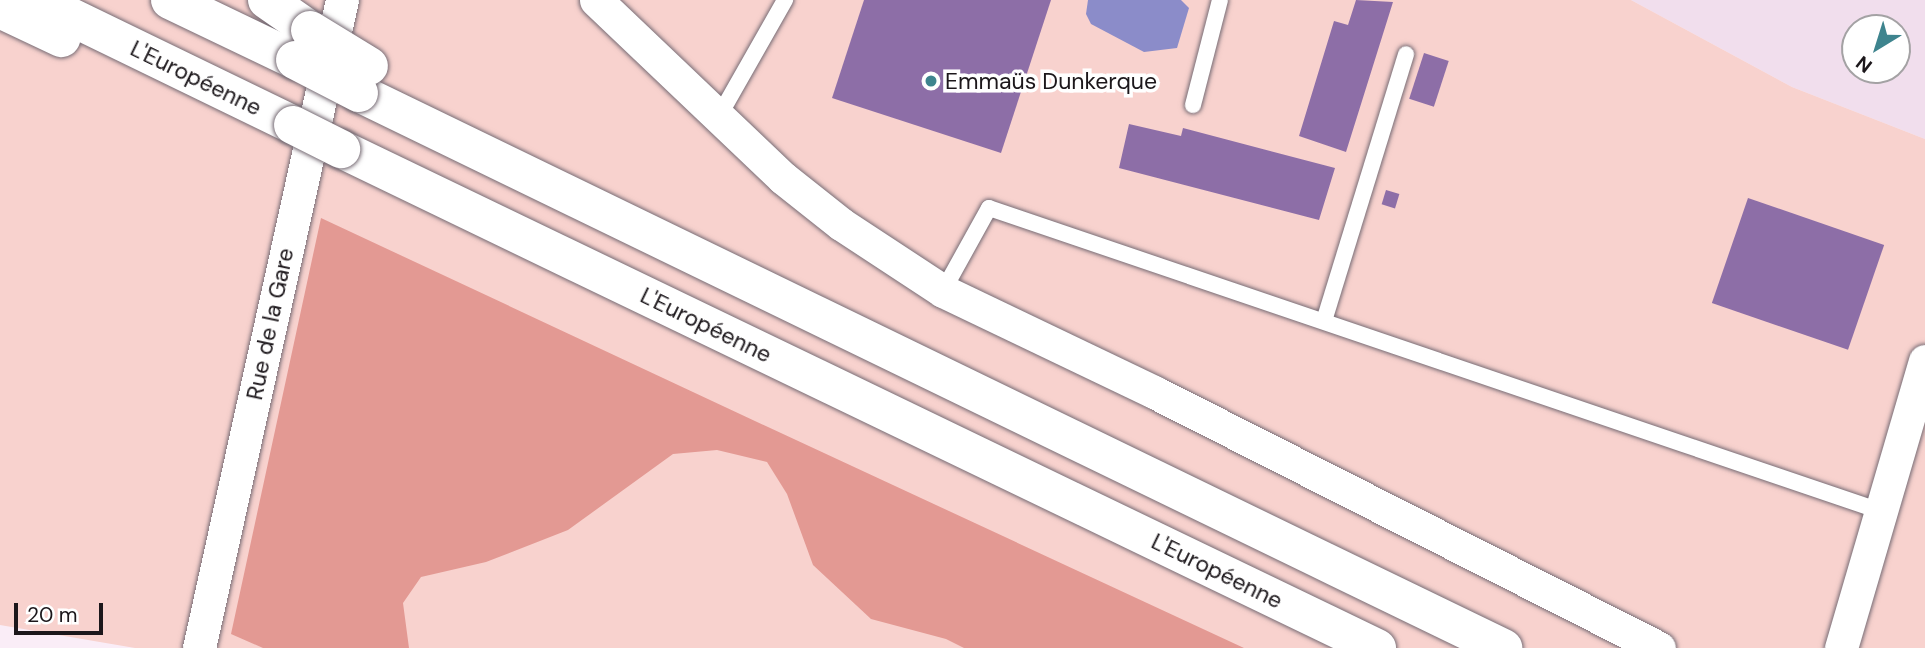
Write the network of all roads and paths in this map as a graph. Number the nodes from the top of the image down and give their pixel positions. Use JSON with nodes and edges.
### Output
{"nodes":[{"id":1,"x":36,"y":0,"type":"edge"},
{"id":2,"x":170,"y":0,"type":"edge"},
{"id":3,"x":267,"y":0,"type":"edge"},
{"id":4,"x":342,"y":0,"type":"edge"},
{"id":5,"x":596,"y":0,"type":"edge"},
{"id":6,"x":785,"y":0,"type":"edge"},
{"id":7,"x":1220,"y":0,"type":"edge"},
{"id":8,"x":0,"y":9,"type":"edge"},
{"id":9,"x":115,"y":39,"type":"junction"},
{"id":10,"x":302,"y":45,"type":"junction"},
{"id":11,"x":1406,"y":54,"type":"dead end"},
{"id":12,"x":1193,"y":105,"type":"dead end"},
{"id":13,"x":718,"y":118,"type":"junction"},
{"id":14,"x":943,"y":292,"type":"junction"},
{"id":15,"x":1324,"y":321,"type":"junction"},
{"id":16,"x":1925,"y":361,"type":"edge"},
{"id":17,"x":1880,"y":512,"type":"junction"},
{"id":18,"x":199,"y":648,"type":"edge"},
{"id":19,"x":1377,"y":648,"type":"edge"},
{"id":20,"x":1503,"y":648,"type":"edge"},
{"id":21,"x":1659,"y":648,"type":"edge"},
{"id":22,"x":1840,"y":648,"type":"edge"}],
"edges":[{"from":1,"to":9,"type":"highway","name":"L'Européenne"},
{"from":2,"to":10,"type":"highway"},
{"from":3,"to":10,"type":"highway"},
{"from":4,"to":18,"type":"street","name":"Rue de la Gare"},
{"from":5,"to":13,"type":"street"},
{"from":6,"to":13,"type":"lane"},
{"from":7,"to":12,"type":"lane"},
{"from":8,"to":9,"type":"highway"},
{"from":9,"to":19,"type":"highway","name":"L'Européenne","bridge":true},
{"from":10,"to":20,"type":"highway","bridge":true},
{"from":11,"to":15,"type":"lane"},
{"from":13,"to":14,"type":"street"},
{"from":14,"to":15,"type":"lane"},
{"from":14,"to":21,"type":"street"},
{"from":15,"to":17,"type":"lane"},
{"from":16,"to":17,"type":"street"},
{"from":17,"to":22,"type":"street"}]}
